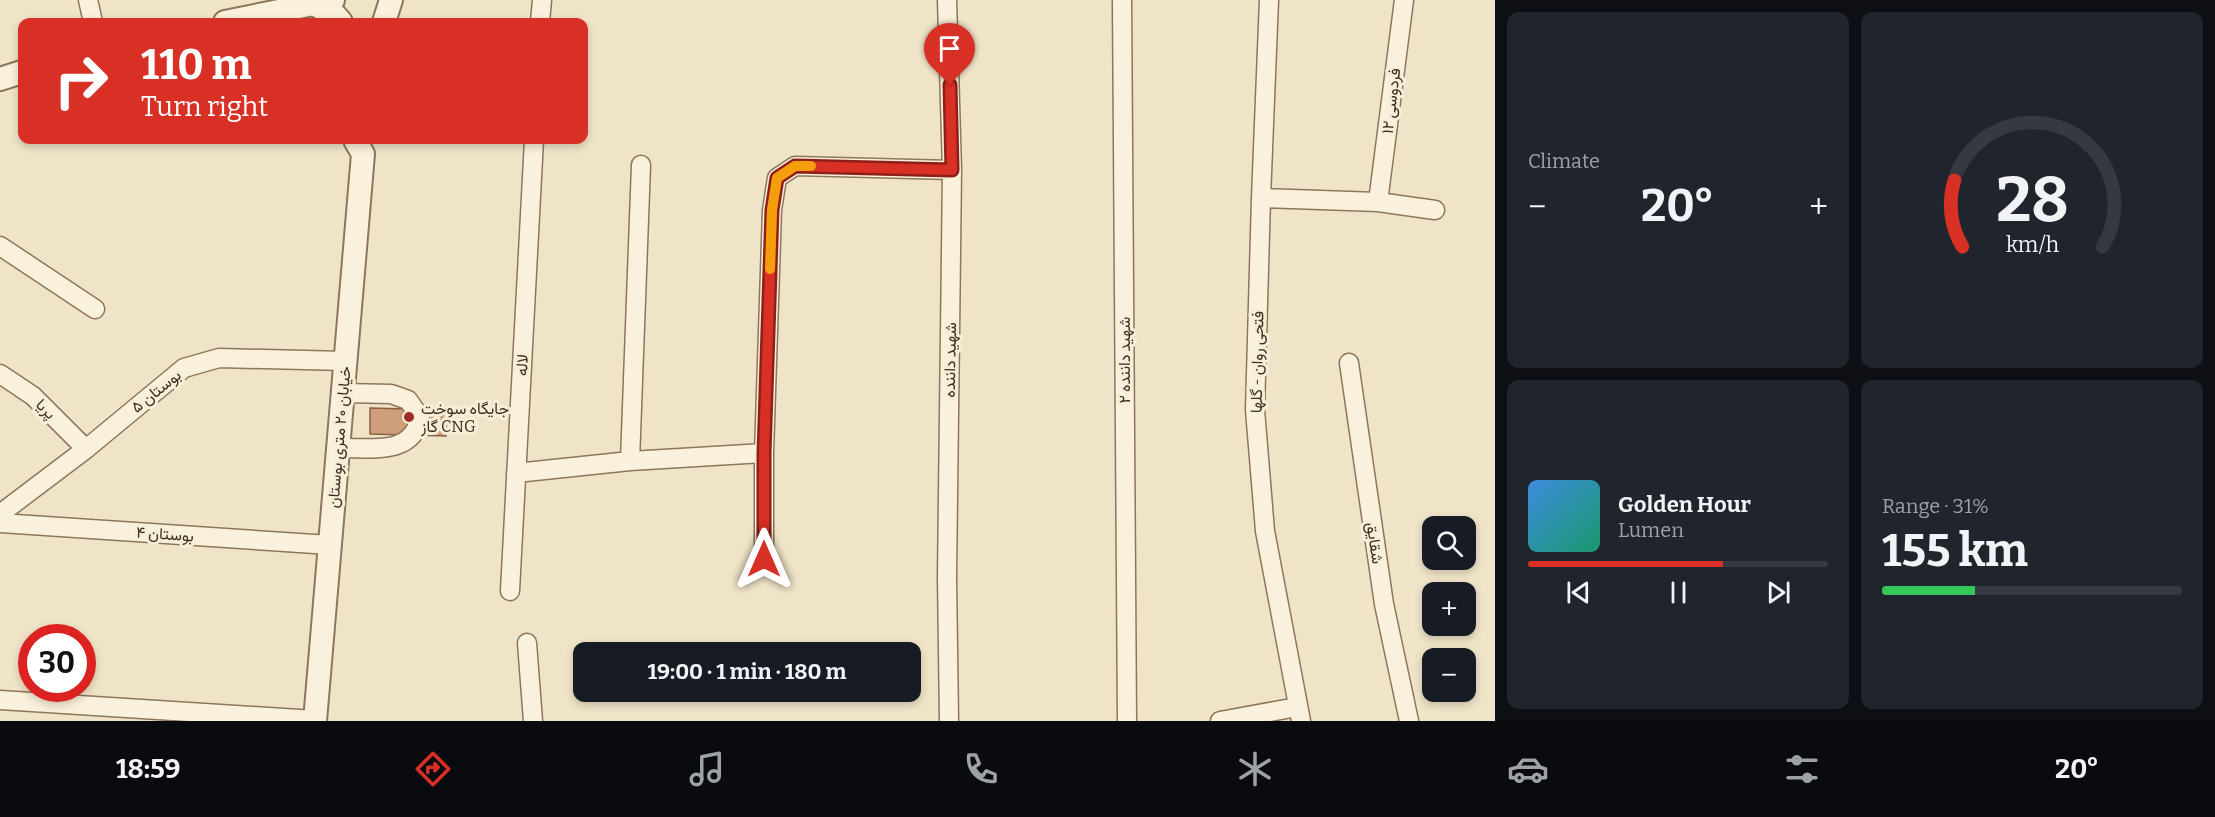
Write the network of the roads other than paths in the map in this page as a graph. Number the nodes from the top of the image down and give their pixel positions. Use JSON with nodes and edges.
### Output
{"nodes":[{"id":1,"x":88,"y":0,"type":"edge"},
{"id":2,"x":391,"y":0,"type":"edge"},
{"id":3,"x":542,"y":0,"type":"edge"},
{"id":4,"x":947,"y":0,"type":"edge"},
{"id":5,"x":1122,"y":0,"type":"edge"},
{"id":6,"x":1269,"y":0,"type":"edge"},
{"id":7,"x":1404,"y":0,"type":"edge"},
{"id":8,"x":323,"y":2,"type":"edge"},
{"id":9,"x":92,"y":18,"type":"edge"},
{"id":10,"x":245,"y":18,"type":"edge"},
{"id":11,"x":338,"y":18,"type":"edge"},
{"id":12,"x":385,"y":18,"type":"edge"},
{"id":13,"x":540,"y":18,"type":"edge"},
{"id":14,"x":18,"y":73,"type":"edge"},
{"id":15,"x":0,"y":79,"type":"edge"},
{"id":16,"x":364,"y":144,"type":"edge"},
{"id":17,"x":534,"y":144,"type":"edge"},
{"id":18,"x":641,"y":165,"type":"dead end"},
{"id":19,"x":952,"y":170,"type":"junction"},
{"id":20,"x":1260,"y":198,"type":"junction"},
{"id":21,"x":1378,"y":202,"type":"junction"},
{"id":22,"x":1435,"y":210,"type":"dead end"},
{"id":23,"x":0,"y":246,"type":"edge"},
{"id":24,"x":95,"y":309,"type":"dead end"},
{"id":25,"x":345,"y":361,"type":"junction"},
{"id":26,"x":1349,"y":363,"type":"dead end"},
{"id":27,"x":0,"y":374,"type":"edge"},
{"id":28,"x":343,"y":393,"type":"junction"},
{"id":29,"x":338,"y":448,"type":"junction"},
{"id":30,"x":86,"y":449,"type":"junction"},
{"id":31,"x":764,"y":453,"type":"junction"},
{"id":32,"x":630,"y":461,"type":"junction"},
{"id":33,"x":516,"y":473,"type":"junction"},
{"id":34,"x":0,"y":514,"type":"edge"},
{"id":35,"x":0,"y":523,"type":"edge"},
{"id":36,"x":330,"y":544,"type":"junction"},
{"id":37,"x":764,"y":559,"type":"dead end"},
{"id":38,"x":510,"y":591,"type":"dead end"},
{"id":39,"x":527,"y":644,"type":"dead end"},
{"id":40,"x":0,"y":700,"type":"edge"},
{"id":41,"x":1299,"y":714,"type":"edge"},
{"id":42,"x":315,"y":721,"type":"edge"},
{"id":43,"x":533,"y":721,"type":"edge"},
{"id":44,"x":949,"y":721,"type":"edge"},
{"id":45,"x":1127,"y":721,"type":"edge"},
{"id":46,"x":1220,"y":721,"type":"edge"},
{"id":47,"x":1409,"y":721,"type":"edge"}],
"edges":[{"from":1,"to":9,"type":"street"},
{"from":2,"to":12,"type":"street"},
{"from":3,"to":13,"type":"street"},
{"from":4,"to":19,"type":"street","name":"شهید داننده"},
{"from":5,"to":45,"type":"street","name":"شهید داننده ۲"},
{"from":6,"to":20,"type":"street","name":"فتحی روان - گلها"},
{"from":7,"to":21,"type":"street","name":"فردوسی ۱۲"},
{"from":8,"to":10,"type":"street"},
{"from":8,"to":11,"type":"street"},
{"from":14,"to":15,"type":"street"},
{"from":16,"to":25,"type":"street","name":"خیابان ۲۰ متری بوستان"},
{"from":17,"to":33,"type":"street","name":"لاله"},
{"from":18,"to":32,"type":"street"},
{"from":19,"to":31,"type":"street"},
{"from":19,"to":44,"type":"street","name":"شهید داننده"},
{"from":20,"to":21,"type":"street"},
{"from":20,"to":41,"type":"street","name":"فتحی روان - گلها"},
{"from":21,"to":22,"type":"street"},
{"from":23,"to":24,"type":"street"},
{"from":25,"to":28,"type":"street","name":"خیابان ۲۰ متری بوستان"},
{"from":25,"to":30,"type":"street","name":"بوستان ۵"},
{"from":26,"to":47,"type":"street","name":"شقایق"},
{"from":27,"to":30,"type":"street","name":"پریا"},
{"from":28,"to":29,"type":"street","name":"خیابان ۲۰ متری بوستان"},
{"from":28,"to":29,"type":"street"},
{"from":29,"to":36,"type":"street","name":"خیابان ۲۰ متری بوستان"},
{"from":30,"to":34,"type":"street","name":"بوستان ۵"},
{"from":31,"to":32,"type":"street"},
{"from":31,"to":37,"type":"street"},
{"from":32,"to":33,"type":"street"},
{"from":33,"to":38,"type":"street","name":"لاله"},
{"from":35,"to":36,"type":"street","name":"بوستان ۴"},
{"from":36,"to":42,"type":"street","name":"خیابان ۲۰ متری بوستان"},
{"from":39,"to":43,"type":"street"},
{"from":40,"to":42,"type":"street"},
{"from":41,"to":46,"type":"street"}]}
